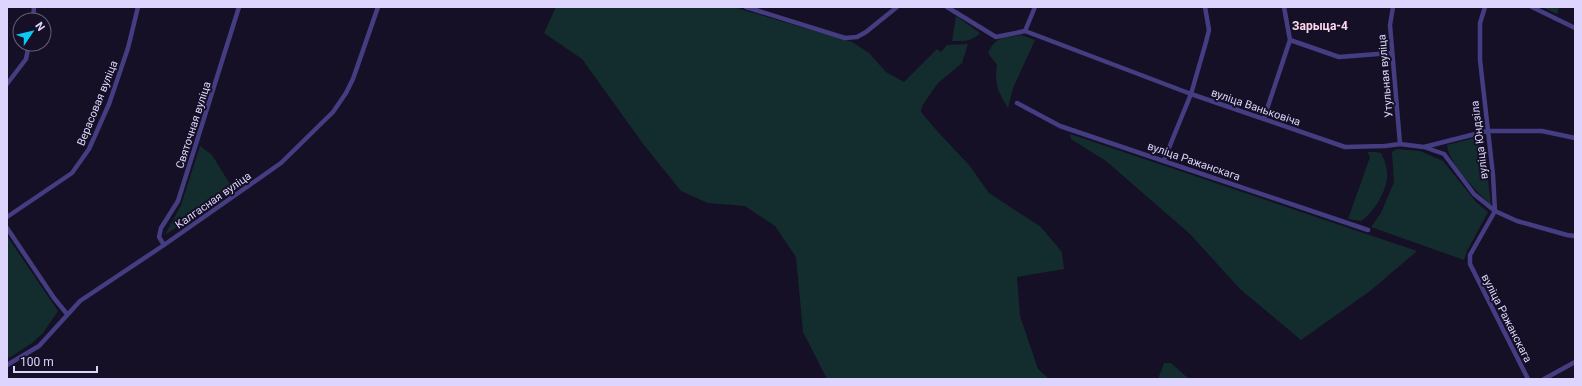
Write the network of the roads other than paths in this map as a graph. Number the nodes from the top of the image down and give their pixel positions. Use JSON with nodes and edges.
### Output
{"nodes":[{"id":1,"x":138,"y":7,"type":"edge"},
{"id":2,"x":239,"y":7,"type":"edge"},
{"id":3,"x":378,"y":7,"type":"edge"},
{"id":4,"x":746,"y":7,"type":"edge"},
{"id":5,"x":897,"y":7,"type":"edge"},
{"id":6,"x":947,"y":7,"type":"edge"},
{"id":7,"x":1035,"y":7,"type":"edge"},
{"id":8,"x":1205,"y":7,"type":"edge"},
{"id":9,"x":1284,"y":7,"type":"edge"},
{"id":10,"x":1393,"y":7,"type":"edge"},
{"id":11,"x":1485,"y":7,"type":"edge"},
{"id":12,"x":1532,"y":7,"type":"edge"},
{"id":13,"x":1575,"y":28,"type":"edge"},
{"id":14,"x":1025,"y":31,"type":"junction"},
{"id":15,"x":1290,"y":40,"type":"junction"},
{"id":16,"x":27,"y":52,"type":"edge"},
{"id":17,"x":1391,"y":53,"type":"junction"},
{"id":18,"x":7,"y":84,"type":"edge"},
{"id":19,"x":1190,"y":94,"type":"junction"},
{"id":20,"x":1017,"y":103,"type":"dead end"},
{"id":21,"x":1264,"y":118,"type":"junction"},
{"id":22,"x":1487,"y":132,"type":"junction"},
{"id":23,"x":1575,"y":138,"type":"edge"},
{"id":24,"x":1400,"y":144,"type":"junction"},
{"id":25,"x":1424,"y":148,"type":"junction"},
{"id":26,"x":1164,"y":160,"type":"junction"},
{"id":27,"x":1495,"y":211,"type":"junction"},
{"id":28,"x":7,"y":217,"type":"edge"},
{"id":29,"x":7,"y":228,"type":"edge"},
{"id":30,"x":1368,"y":230,"type":"dead end"},
{"id":31,"x":1575,"y":236,"type":"edge"},
{"id":32,"x":164,"y":245,"type":"junction"},
{"id":33,"x":67,"y":314,"type":"junction"},
{"id":34,"x":1575,"y":362,"type":"edge"},
{"id":35,"x":7,"y":365,"type":"edge"},
{"id":36,"x":1528,"y":379,"type":"edge"},
{"id":37,"x":1544,"y":379,"type":"edge"}],
"edges":[{"from":1,"to":28,"type":"street","name":"Верасовая вуліца"},
{"from":2,"to":32,"type":"street","name":"Святочная вуліца"},
{"from":3,"to":32,"type":"street","name":"Калгасная вуліца"},
{"from":4,"to":5,"type":"street"},
{"from":6,"to":14,"type":"street"},
{"from":7,"to":14,"type":"street"},
{"from":8,"to":19,"type":"street"},
{"from":9,"to":15,"type":"street"},
{"from":10,"to":17,"type":"street","name":"Утульная вуліца"},
{"from":11,"to":22,"type":"street","name":"вуліца Юндзіла"},
{"from":12,"to":13,"type":"street"},
{"from":14,"to":19,"type":"street","name":"вуліца Ваньковіча"},
{"from":15,"to":17,"type":"street"},
{"from":15,"to":21,"type":"street"},
{"from":16,"to":18,"type":"street"},
{"from":17,"to":24,"type":"street","name":"Утульная вуліца"},
{"from":19,"to":21,"type":"street","name":"вуліца Ваньковіча"},
{"from":19,"to":26,"type":"street"},
{"from":20,"to":26,"type":"street","name":"вуліца Ражанскага"},
{"from":21,"to":24,"type":"street","name":"вуліца Ваньковіча"},
{"from":22,"to":23,"type":"street","name":"вуліца Ваньковіча"},
{"from":22,"to":25,"type":"street","name":"вуліца Ваньковіча"},
{"from":22,"to":27,"type":"street","name":"вуліца Юндзіла"},
{"from":24,"to":25,"type":"street","name":"вуліца Ваньковіча"},
{"from":25,"to":27,"type":"street"},
{"from":26,"to":30,"type":"street","name":"вуліца Ражанскага"},
{"from":27,"to":31,"type":"street"},
{"from":27,"to":36,"type":"street","name":"вуліца Ражанскага"},
{"from":29,"to":33,"type":"street"},
{"from":32,"to":33,"type":"street","name":"Калгасная вуліца"},
{"from":33,"to":35,"type":"street","name":"Калгасная вуліца"},
{"from":34,"to":37,"type":"street"}]}
